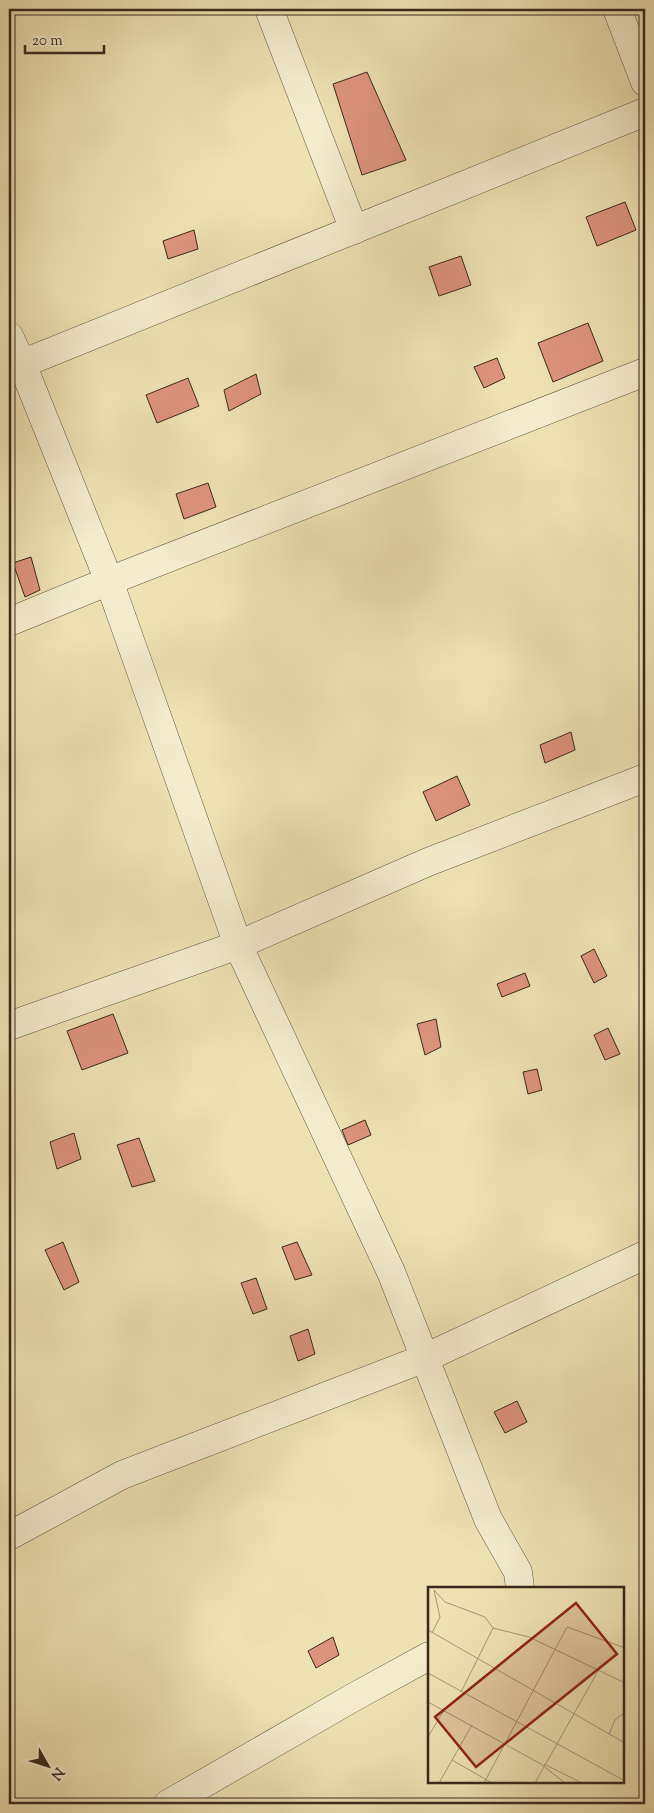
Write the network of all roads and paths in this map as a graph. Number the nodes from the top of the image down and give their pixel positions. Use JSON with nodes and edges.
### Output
{"nodes":[{"id":1,"x":269,"y":9,"type":"edge"},
{"id":2,"x":617,"y":9,"type":"edge"},
{"id":3,"x":645,"y":82,"type":"edge"},
{"id":4,"x":645,"y":112,"type":"edge"},
{"id":5,"x":354,"y":230,"type":"junction"},
{"id":6,"x":9,"y":336,"type":"edge"},
{"id":7,"x":15,"y":367,"type":"edge"},
{"id":8,"x":645,"y":372,"type":"edge"},
{"id":9,"x":108,"y":581,"type":"junction"},
{"id":10,"x":9,"y":622,"type":"edge"},
{"id":11,"x":645,"y":778,"type":"edge"},
{"id":12,"x":238,"y":945,"type":"junction"},
{"id":13,"x":9,"y":1026,"type":"edge"},
{"id":14,"x":645,"y":1255,"type":"edge"},
{"id":15,"x":425,"y":1358,"type":"junction"},
{"id":16,"x":9,"y":1536,"type":"edge"},
{"id":17,"x":520,"y":1587,"type":"edge"},
{"id":18,"x":428,"y":1657,"type":"edge"},
{"id":19,"x":168,"y":1804,"type":"edge"}],
"edges":[{"from":1,"to":5,"type":"street"},
{"from":2,"to":3,"type":"street"},
{"from":4,"to":5,"type":"street"},
{"from":5,"to":7,"type":"street"},
{"from":6,"to":7,"type":"street"},
{"from":7,"to":9,"type":"street"},
{"from":8,"to":9,"type":"street"},
{"from":9,"to":10,"type":"street"},
{"from":9,"to":12,"type":"street"},
{"from":11,"to":12,"type":"street"},
{"from":12,"to":13,"type":"street"},
{"from":12,"to":15,"type":"street"},
{"from":14,"to":15,"type":"street"},
{"from":15,"to":16,"type":"street"},
{"from":15,"to":17,"type":"street"},
{"from":18,"to":19,"type":"street"}]}
